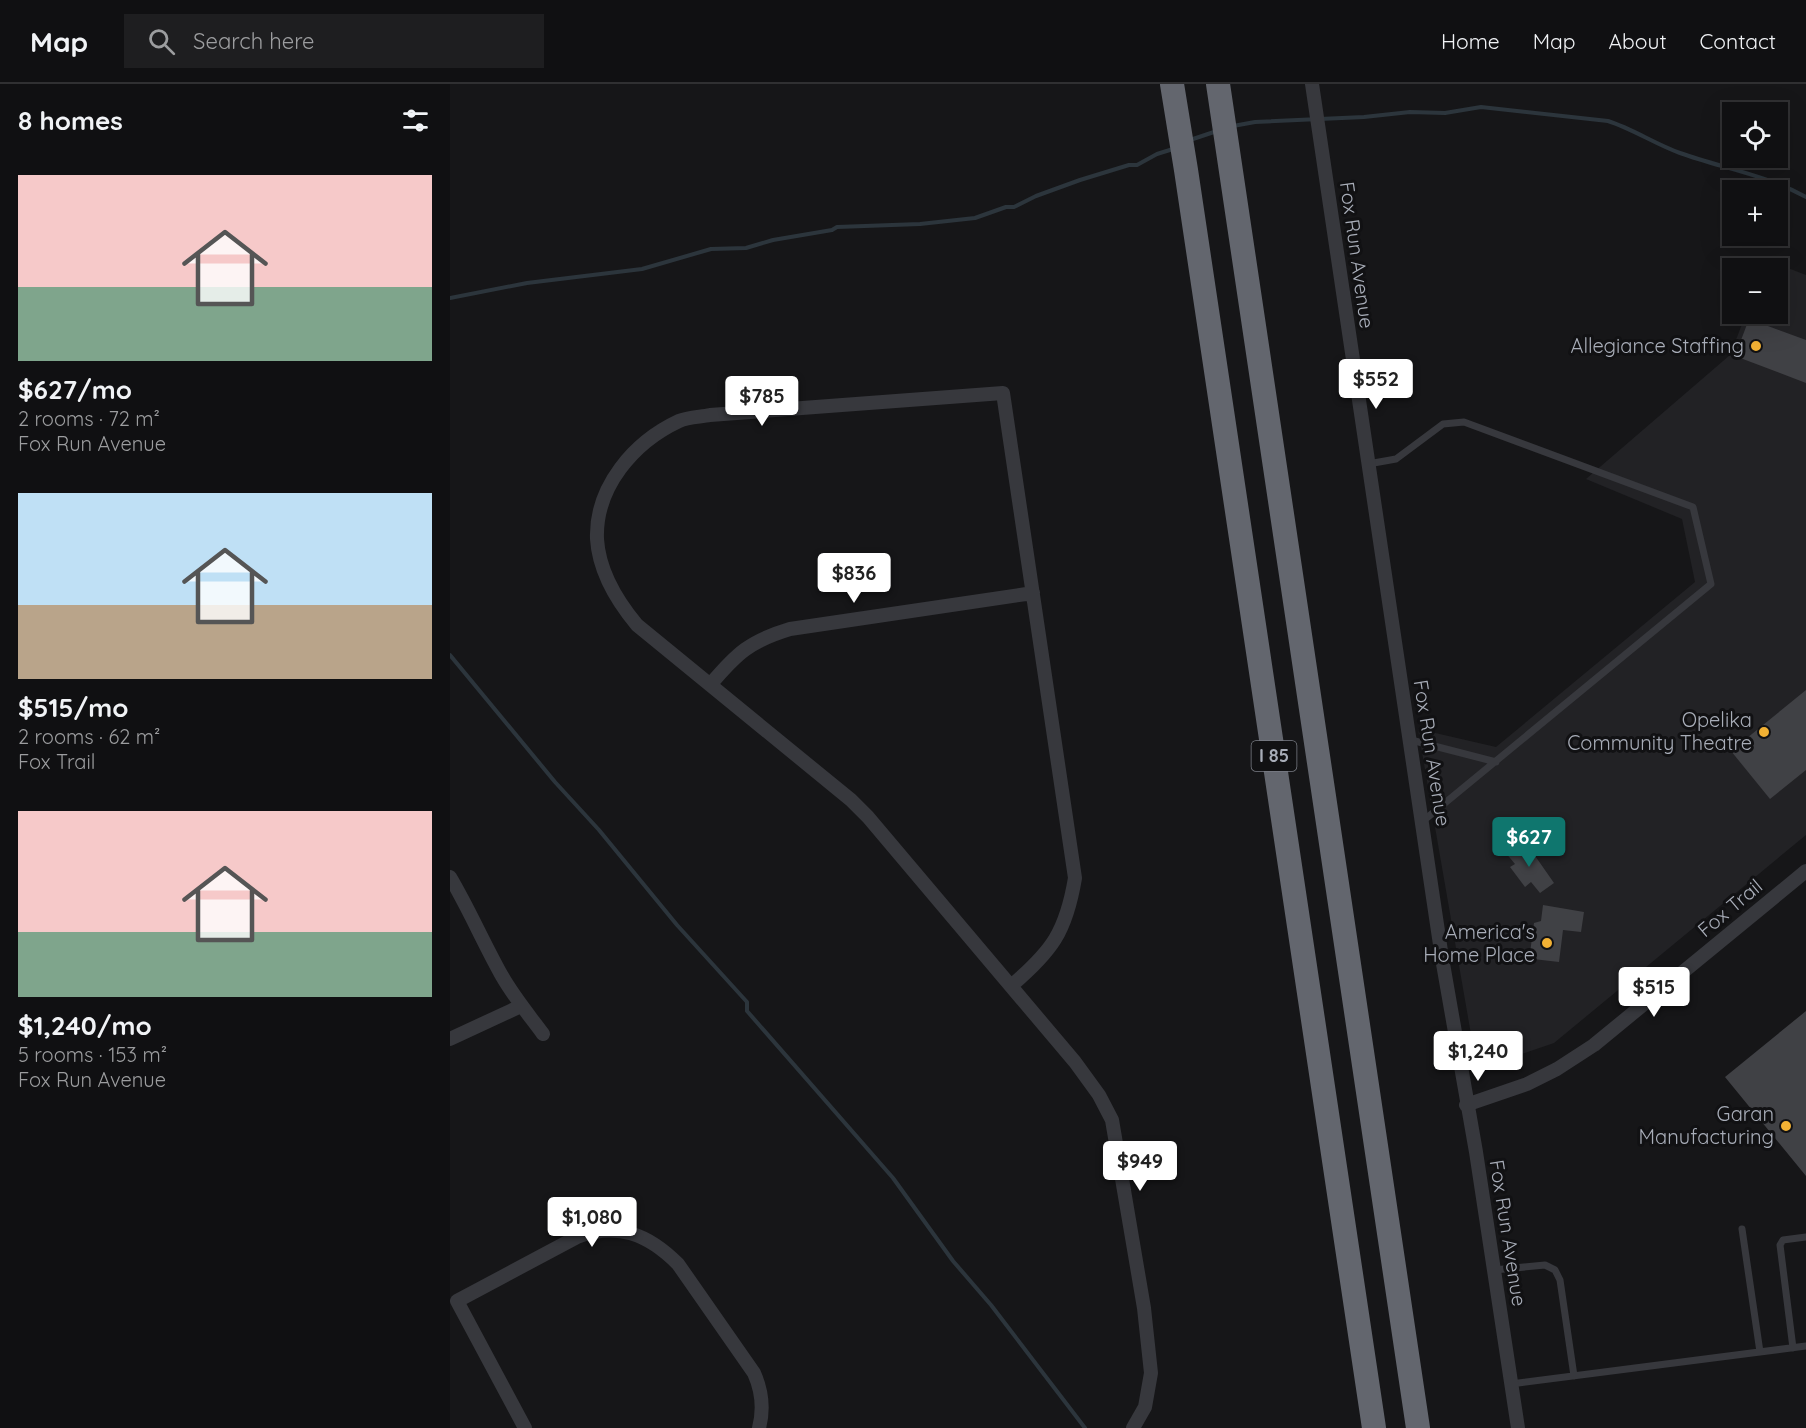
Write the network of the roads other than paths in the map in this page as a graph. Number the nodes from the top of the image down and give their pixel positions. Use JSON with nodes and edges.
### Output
{"nodes":[{"id":1,"x":1172,"y":84,"type":"edge"},
{"id":2,"x":1218,"y":84,"type":"edge"},
{"id":3,"x":1312,"y":84,"type":"edge"},
{"id":4,"x":1368,"y":464,"type":"junction"},
{"id":5,"x":1033,"y":593,"type":"junction"},
{"id":6,"x":710,"y":684,"type":"junction"},
{"id":7,"x":1411,"y":740,"type":"junction"},
{"id":8,"x":1496,"y":762,"type":"junction"},
{"id":9,"x":1423,"y":821,"type":"junction"},
{"id":10,"x":1806,"y":871,"type":"edge"},
{"id":11,"x":450,"y":877,"type":"edge"},
{"id":12,"x":1011,"y":986,"type":"junction"},
{"id":13,"x":521,"y":1005,"type":"junction"},
{"id":14,"x":543,"y":1034,"type":"dead end"},
{"id":15,"x":450,"y":1040,"type":"edge"},
{"id":16,"x":1466,"y":1105,"type":"junction"},
{"id":17,"x":1742,"y":1229,"type":"dead end"},
{"id":18,"x":1806,"y":1237,"type":"edge"},
{"id":19,"x":1494,"y":1270,"type":"junction"},
{"id":20,"x":1806,"y":1346,"type":"edge"},
{"id":21,"x":1793,"y":1348,"type":"junction"},
{"id":22,"x":1760,"y":1352,"type":"junction"},
{"id":23,"x":1574,"y":1376,"type":"junction"},
{"id":24,"x":1511,"y":1384,"type":"junction"},
{"id":25,"x":525,"y":1428,"type":"edge"},
{"id":26,"x":759,"y":1428,"type":"edge"},
{"id":27,"x":1133,"y":1428,"type":"edge"},
{"id":28,"x":1374,"y":1428,"type":"edge"},
{"id":29,"x":1418,"y":1428,"type":"edge"},
{"id":30,"x":1518,"y":1428,"type":"edge"}],
"edges":[{"from":1,"to":28,"type":"highway","number":"I 85"},
{"from":2,"to":29,"type":"highway","number":"I 85"},
{"from":3,"to":4,"type":"street","name":"Fox Run Avenue"},
{"from":4,"to":7,"type":"street","name":"Fox Run Avenue"},
{"from":4,"to":8,"type":"lane"},
{"from":5,"to":6,"type":"street"},
{"from":5,"to":6,"type":"street"},
{"from":5,"to":12,"type":"street"},
{"from":6,"to":12,"type":"street"},
{"from":7,"to":8,"type":"lane"},
{"from":7,"to":9,"type":"street","name":"Fox Run Avenue"},
{"from":8,"to":9,"type":"lane"},
{"from":9,"to":16,"type":"street","name":"Fox Run Avenue"},
{"from":10,"to":16,"type":"street","name":"Fox Trail"},
{"from":11,"to":13,"type":"street"},
{"from":12,"to":27,"type":"street"},
{"from":13,"to":14,"type":"street"},
{"from":13,"to":15,"type":"street"},
{"from":16,"to":19,"type":"street","name":"Fox Run Avenue"},
{"from":17,"to":22,"type":"lane"},
{"from":18,"to":21,"type":"lane"},
{"from":19,"to":23,"type":"lane"},
{"from":19,"to":24,"type":"street","name":"Fox Run Avenue"},
{"from":20,"to":21,"type":"lane"},
{"from":21,"to":22,"type":"lane"},
{"from":22,"to":23,"type":"lane"},
{"from":23,"to":24,"type":"lane"},
{"from":24,"to":30,"type":"street","name":"Fox Run Avenue"},
{"from":25,"to":26,"type":"street"}]}
